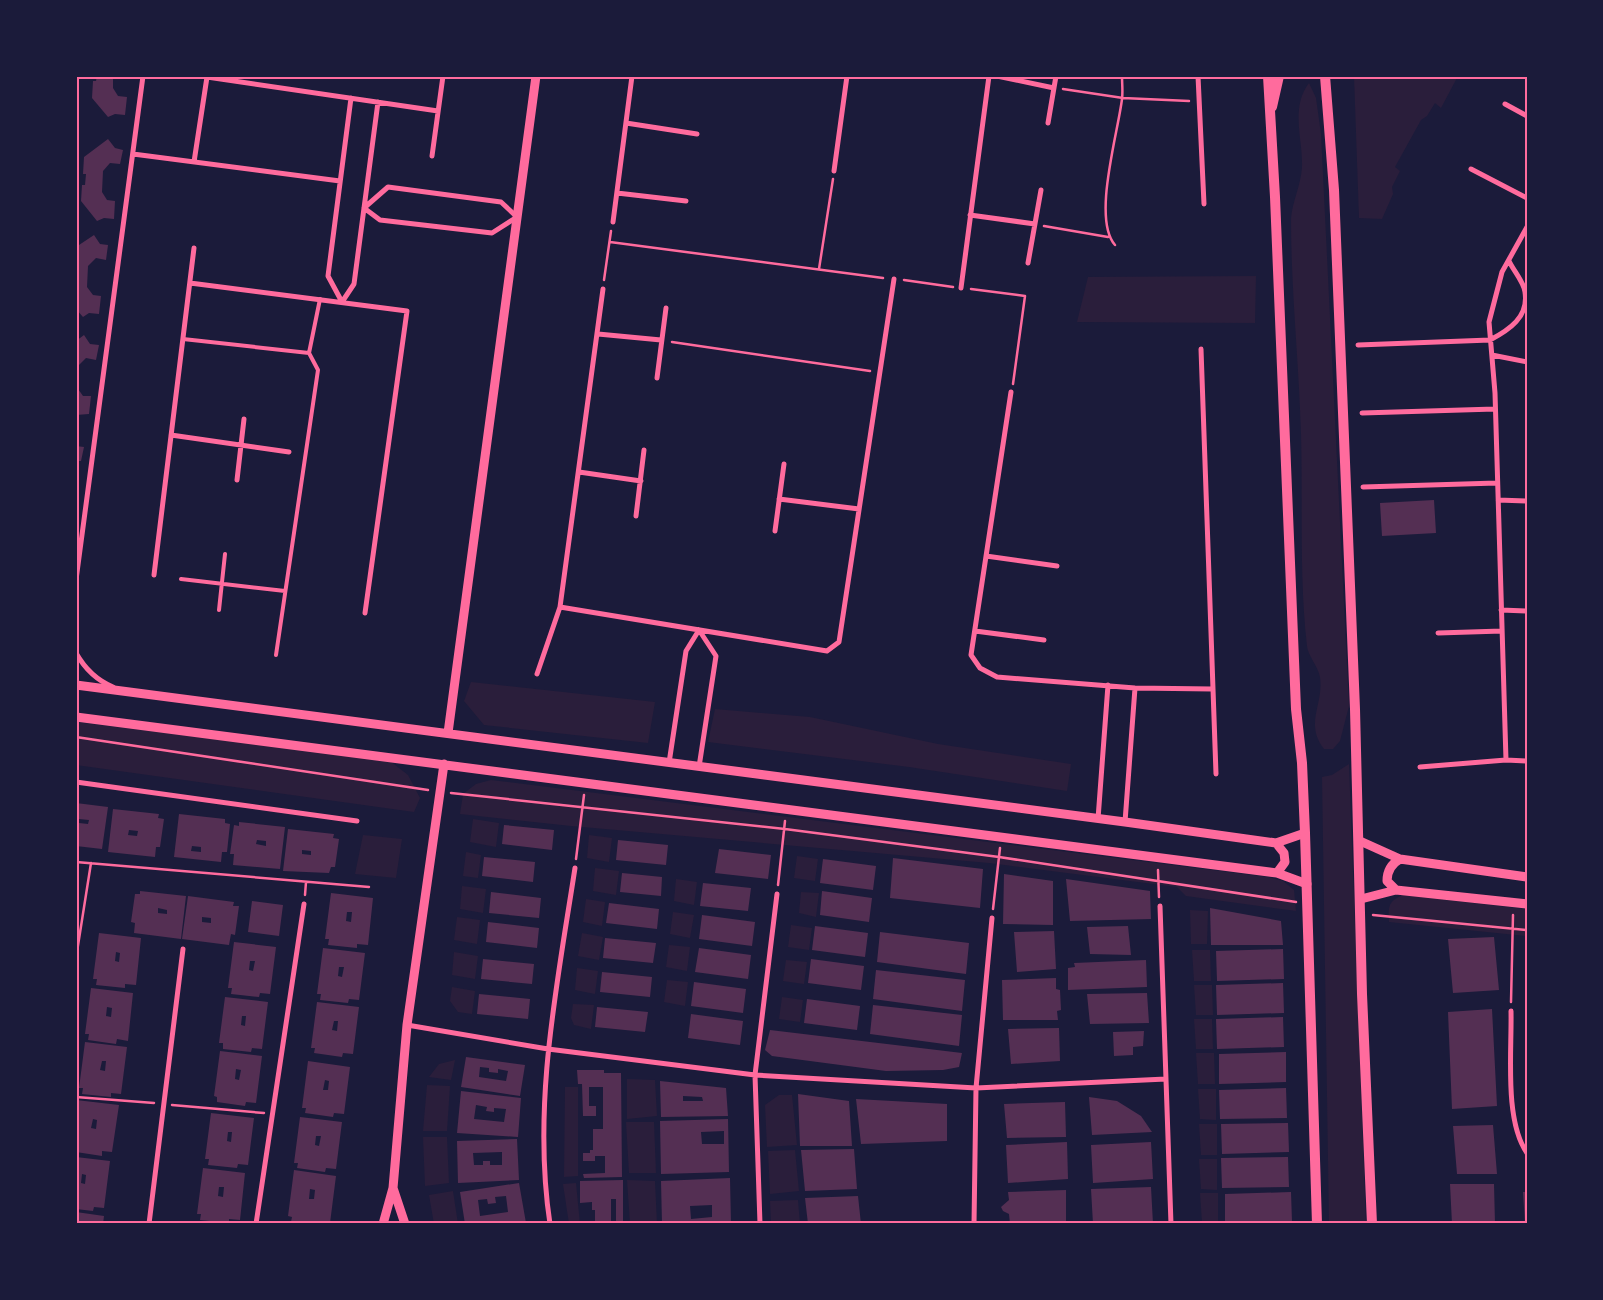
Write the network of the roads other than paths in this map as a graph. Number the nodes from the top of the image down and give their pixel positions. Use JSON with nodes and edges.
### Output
{"nodes":[{"id":1,"x":143,"y":76,"type":"edge"},
{"id":2,"x":443,"y":76,"type":"edge"},
{"id":3,"x":536,"y":76,"type":"edge"},
{"id":4,"x":632,"y":76,"type":"edge"},
{"id":5,"x":847,"y":76,"type":"edge"},
{"id":6,"x":988,"y":76,"type":"edge"},
{"id":7,"x":997,"y":76,"type":"edge"},
{"id":8,"x":1056,"y":76,"type":"edge"},
{"id":9,"x":1198,"y":76,"type":"edge"},
{"id":10,"x":1268,"y":76,"type":"edge"},
{"id":11,"x":1279,"y":76,"type":"edge"},
{"id":12,"x":1318,"y":76,"type":"edge"},
{"id":13,"x":1325,"y":76,"type":"edge"},
{"id":14,"x":222,"y":77,"type":"edge"},
{"id":15,"x":1054,"y":88,"type":"junction"},
{"id":16,"x":351,"y":98,"type":"junction"},
{"id":17,"x":378,"y":102,"type":"junction"},
{"id":18,"x":1505,"y":104,"type":"dead end"},
{"id":19,"x":438,"y":112,"type":"junction"},
{"id":20,"x":1527,"y":116,"type":"edge"},
{"id":21,"x":1328,"y":120,"type":"junction"},
{"id":22,"x":626,"y":123,"type":"junction"},
{"id":23,"x":1048,"y":123,"type":"dead end"},
{"id":24,"x":1269,"y":124,"type":"junction"},
{"id":25,"x":697,"y":134,"type":"dead end"},
{"id":26,"x":133,"y":154,"type":"junction"},
{"id":27,"x":432,"y":156,"type":"dead end"},
{"id":28,"x":194,"y":162,"type":"junction"},
{"id":29,"x":1471,"y":169,"type":"dead end"},
{"id":30,"x":834,"y":171,"type":"road end"},
{"id":31,"x":340,"y":181,"type":"junction"},
{"id":32,"x":1041,"y":190,"type":"dead end"},
{"id":33,"x":617,"y":194,"type":"junction"},
{"id":34,"x":1527,"y":198,"type":"edge"},
{"id":35,"x":686,"y":201,"type":"dead end"},
{"id":36,"x":1204,"y":204,"type":"dead end"},
{"id":37,"x":364,"y":208,"type":"junction"},
{"id":38,"x":970,"y":214,"type":"junction"},
{"id":39,"x":517,"y":217,"type":"junction"},
{"id":40,"x":613,"y":222,"type":"road end"},
{"id":41,"x":1035,"y":224,"type":"junction"},
{"id":42,"x":1527,"y":227,"type":"edge"},
{"id":43,"x":194,"y":248,"type":"dead end"},
{"id":44,"x":1509,"y":261,"type":"junction"},
{"id":45,"x":1028,"y":264,"type":"dead end"},
{"id":46,"x":894,"y":279,"type":"road end"},
{"id":47,"x":190,"y":283,"type":"junction"},
{"id":48,"x":961,"y":288,"type":"road end"},
{"id":49,"x":603,"y":289,"type":"road end"},
{"id":50,"x":320,"y":300,"type":"junction"},
{"id":51,"x":342,"y":302,"type":"junction"},
{"id":52,"x":666,"y":308,"type":"dead end"},
{"id":53,"x":598,"y":334,"type":"junction"},
{"id":54,"x":183,"y":339,"type":"junction"},
{"id":55,"x":661,"y":340,"type":"junction"},
{"id":56,"x":1490,"y":340,"type":"junction"},
{"id":57,"x":1358,"y":345,"type":"dead end"},
{"id":58,"x":1201,"y":349,"type":"dead end"},
{"id":59,"x":309,"y":353,"type":"junction"},
{"id":60,"x":1492,"y":355,"type":"junction"},
{"id":61,"x":1527,"y":362,"type":"edge"},
{"id":62,"x":657,"y":378,"type":"dead end"},
{"id":63,"x":1012,"y":392,"type":"road end"},
{"id":64,"x":1495,"y":409,"type":"junction"},
{"id":65,"x":1362,"y":413,"type":"dead end"},
{"id":66,"x":244,"y":418,"type":"dead end"},
{"id":67,"x":171,"y":435,"type":"junction"},
{"id":68,"x":241,"y":445,"type":"junction"},
{"id":69,"x":644,"y":450,"type":"dead end"},
{"id":70,"x":290,"y":452,"type":"dead end"},
{"id":71,"x":784,"y":464,"type":"dead end"},
{"id":72,"x":578,"y":472,"type":"junction"},
{"id":73,"x":237,"y":480,"type":"dead end"},
{"id":74,"x":641,"y":481,"type":"junction"},
{"id":75,"x":1497,"y":483,"type":"junction"},
{"id":76,"x":1363,"y":487,"type":"dead end"},
{"id":77,"x":779,"y":499,"type":"junction"},
{"id":78,"x":1498,"y":500,"type":"junction"},
{"id":79,"x":1527,"y":501,"type":"edge"},
{"id":80,"x":859,"y":509,"type":"junction"},
{"id":81,"x":636,"y":516,"type":"dead end"},
{"id":82,"x":775,"y":531,"type":"dead end"},
{"id":83,"x":225,"y":554,"type":"dead end"},
{"id":84,"x":986,"y":556,"type":"junction"},
{"id":85,"x":1057,"y":566,"type":"dead end"},
{"id":86,"x":154,"y":575,"type":"dead end"},
{"id":87,"x":181,"y":579,"type":"dead end"},
{"id":88,"x":76,"y":580,"type":"edge"},
{"id":89,"x":221,"y":583,"type":"junction"},
{"id":90,"x":285,"y":591,"type":"junction"},
{"id":91,"x":560,"y":606,"type":"junction"},
{"id":92,"x":219,"y":610,"type":"dead end"},
{"id":93,"x":1502,"y":610,"type":"junction"},
{"id":94,"x":1527,"y":611,"type":"edge"},
{"id":95,"x":364,"y":612,"type":"dead end"},
{"id":96,"x":698,"y":630,"type":"junction"},
{"id":97,"x":975,"y":631,"type":"junction"},
{"id":98,"x":1502,"y":631,"type":"junction"},
{"id":99,"x":1438,"y":633,"type":"dead end"},
{"id":100,"x":1044,"y":640,"type":"dead end"},
{"id":101,"x":76,"y":653,"type":"edge"},
{"id":102,"x":276,"y":655,"type":"dead end"},
{"id":103,"x":537,"y":674,"type":"dead end"},
{"id":104,"x":76,"y":685,"type":"edge"},
{"id":105,"x":1108,"y":685,"type":"junction"},
{"id":106,"x":1135,"y":688,"type":"junction"},
{"id":107,"x":1212,"y":689,"type":"junction"},
{"id":108,"x":128,"y":692,"type":"junction"},
{"id":109,"x":76,"y":717,"type":"edge"},
{"id":110,"x":448,"y":733,"type":"junction"},
{"id":111,"x":1506,"y":760,"type":"junction"},
{"id":112,"x":1527,"y":761,"type":"edge"},
{"id":113,"x":668,"y":763,"type":"junction"},
{"id":114,"x":444,"y":764,"type":"junction"},
{"id":115,"x":699,"y":767,"type":"junction"},
{"id":116,"x":1420,"y":767,"type":"dead end"},
{"id":117,"x":1216,"y":774,"type":"dead end"},
{"id":118,"x":76,"y":782,"type":"edge"},
{"id":119,"x":1098,"y":818,"type":"junction"},
{"id":120,"x":358,"y":821,"type":"dead end"},
{"id":121,"x":1125,"y":822,"type":"junction"},
{"id":122,"x":1305,"y":834,"type":"junction"},
{"id":123,"x":1360,"y":841,"type":"junction"},
{"id":124,"x":1276,"y":844,"type":"junction"},
{"id":125,"x":1400,"y":860,"type":"junction"},
{"id":126,"x":575,"y":868,"type":"road end"},
{"id":127,"x":1277,"y":873,"type":"junction"},
{"id":128,"x":1527,"y":876,"type":"edge"},
{"id":129,"x":1307,"y":884,"type":"junction"},
{"id":130,"x":1396,"y":890,"type":"junction"},
{"id":131,"x":777,"y":894,"type":"road end"},
{"id":132,"x":1361,"y":899,"type":"junction"},
{"id":133,"x":304,"y":904,"type":"dead end"},
{"id":134,"x":1527,"y":904,"type":"edge"},
{"id":135,"x":1160,"y":906,"type":"road end"},
{"id":136,"x":992,"y":918,"type":"road end"},
{"id":137,"x":183,"y":949,"type":"dead end"},
{"id":138,"x":1511,"y":1011,"type":"road end"},
{"id":139,"x":407,"y":1025,"type":"junction"},
{"id":140,"x":548,"y":1049,"type":"junction"},
{"id":141,"x":756,"y":1074,"type":"junction"},
{"id":142,"x":1166,"y":1079,"type":"junction"},
{"id":143,"x":976,"y":1088,"type":"junction"},
{"id":144,"x":1527,"y":1153,"type":"edge"},
{"id":145,"x":393,"y":1188,"type":"junction"},
{"id":146,"x":149,"y":1224,"type":"edge"},
{"id":147,"x":256,"y":1224,"type":"edge"},
{"id":148,"x":383,"y":1224,"type":"edge"},
{"id":149,"x":405,"y":1224,"type":"edge"},
{"id":150,"x":550,"y":1224,"type":"edge"},
{"id":151,"x":760,"y":1224,"type":"edge"},
{"id":152,"x":974,"y":1224,"type":"edge"},
{"id":153,"x":1171,"y":1224,"type":"edge"},
{"id":154,"x":1317,"y":1224,"type":"edge"},
{"id":155,"x":1372,"y":1224,"type":"edge"}],
"edges":[{"from":1,"to":26,"type":"street"},
{"from":2,"to":19,"type":"street"},
{"from":3,"to":39,"type":"street"},
{"from":4,"to":22,"type":"street"},
{"from":5,"to":30,"type":"street"},
{"from":6,"to":38,"type":"street"},
{"from":7,"to":15,"type":"street"},
{"from":8,"to":15,"type":"street"},
{"from":9,"to":36,"type":"street"},
{"from":10,"to":24,"type":"main road"},
{"from":11,"to":24,"type":"main road"},
{"from":12,"to":21,"type":"main road"},
{"from":13,"to":21,"type":"main road"},
{"from":14,"to":16,"type":"street"},
{"from":14,"to":28,"type":"street"},
{"from":15,"to":23,"type":"street"},
{"from":16,"to":17,"type":"street"},
{"from":16,"to":31,"type":"street"},
{"from":17,"to":19,"type":"street"},
{"from":17,"to":37,"type":"street"},
{"from":18,"to":20,"type":"street"},
{"from":19,"to":27,"type":"street"},
{"from":21,"to":123,"type":"main road"},
{"from":22,"to":25,"type":"street"},
{"from":22,"to":33,"type":"street"},
{"from":24,"to":122,"type":"main road"},
{"from":26,"to":28,"type":"street"},
{"from":26,"to":88,"type":"street"},
{"from":28,"to":31,"type":"street"},
{"from":29,"to":34,"type":"street"},
{"from":31,"to":51,"type":"street"},
{"from":32,"to":41,"type":"street"},
{"from":33,"to":35,"type":"street"},
{"from":33,"to":40,"type":"street"},
{"from":37,"to":39,"type":"street"},
{"from":37,"to":39,"type":"street"},
{"from":37,"to":51,"type":"street"},
{"from":38,"to":41,"type":"street"},
{"from":38,"to":48,"type":"street"},
{"from":39,"to":110,"type":"street"},
{"from":41,"to":45,"type":"street"},
{"from":42,"to":44,"type":"street"},
{"from":43,"to":47,"type":"street"},
{"from":44,"to":56,"type":"street"},
{"from":44,"to":56,"type":"street"},
{"from":46,"to":80,"type":"street"},
{"from":47,"to":50,"type":"street"},
{"from":47,"to":54,"type":"street"},
{"from":49,"to":53,"type":"street"},
{"from":50,"to":51,"type":"street"},
{"from":50,"to":59,"type":"lane"},
{"from":51,"to":95,"type":"street"},
{"from":52,"to":55,"type":"street"},
{"from":53,"to":55,"type":"street"},
{"from":53,"to":72,"type":"street"},
{"from":54,"to":59,"type":"lane"},
{"from":54,"to":67,"type":"street"},
{"from":55,"to":62,"type":"street"},
{"from":56,"to":57,"type":"street"},
{"from":56,"to":60,"type":"street"},
{"from":58,"to":107,"type":"street"},
{"from":59,"to":90,"type":"lane"},
{"from":60,"to":61,"type":"street"},
{"from":60,"to":64,"type":"street"},
{"from":63,"to":84,"type":"street"},
{"from":64,"to":65,"type":"street"},
{"from":64,"to":75,"type":"street"},
{"from":66,"to":68,"type":"street"},
{"from":67,"to":68,"type":"street"},
{"from":67,"to":86,"type":"street"},
{"from":68,"to":70,"type":"street"},
{"from":68,"to":73,"type":"street"},
{"from":69,"to":74,"type":"street"},
{"from":71,"to":77,"type":"street"},
{"from":72,"to":74,"type":"street"},
{"from":72,"to":91,"type":"street"},
{"from":74,"to":81,"type":"street"},
{"from":75,"to":76,"type":"street"},
{"from":75,"to":78,"type":"street"},
{"from":77,"to":80,"type":"street"},
{"from":77,"to":82,"type":"street"},
{"from":78,"to":79,"type":"street"},
{"from":78,"to":93,"type":"street"},
{"from":80,"to":96,"type":"street"},
{"from":83,"to":89,"type":"lane"},
{"from":84,"to":85,"type":"street"},
{"from":84,"to":97,"type":"street"},
{"from":87,"to":89,"type":"lane"},
{"from":89,"to":90,"type":"lane"},
{"from":89,"to":92,"type":"lane"},
{"from":90,"to":102,"type":"lane"},
{"from":91,"to":96,"type":"street"},
{"from":91,"to":103,"type":"street"},
{"from":93,"to":94,"type":"street"},
{"from":93,"to":98,"type":"street"},
{"from":96,"to":113,"type":"street"},
{"from":96,"to":115,"type":"street"},
{"from":97,"to":100,"type":"street"},
{"from":97,"to":105,"type":"street"},
{"from":98,"to":99,"type":"street"},
{"from":98,"to":111,"type":"street"},
{"from":101,"to":108,"type":"street"},
{"from":104,"to":108,"type":"street"},
{"from":105,"to":106,"type":"street"},
{"from":105,"to":119,"type":"street"},
{"from":106,"to":107,"type":"street"},
{"from":106,"to":121,"type":"street"},
{"from":107,"to":117,"type":"street"},
{"from":108,"to":110,"type":"street"},
{"from":109,"to":114,"type":"street"},
{"from":110,"to":113,"type":"street"},
{"from":111,"to":112,"type":"street"},
{"from":111,"to":116,"type":"street"},
{"from":113,"to":115,"type":"street"},
{"from":114,"to":127,"type":"street"},
{"from":114,"to":139,"type":"street"},
{"from":115,"to":119,"type":"street"},
{"from":118,"to":120,"type":"street"},
{"from":119,"to":121,"type":"street"},
{"from":121,"to":124,"type":"street"},
{"from":122,"to":124,"type":"street"},
{"from":122,"to":129,"type":"main road"},
{"from":123,"to":125,"type":"street"},
{"from":123,"to":132,"type":"main road"},
{"from":124,"to":127,"type":"street"},
{"from":125,"to":128,"type":"street"},
{"from":125,"to":130,"type":"street"},
{"from":126,"to":140,"type":"street"},
{"from":127,"to":129,"type":"street"},
{"from":129,"to":154,"type":"main road"},
{"from":130,"to":132,"type":"street"},
{"from":130,"to":134,"type":"street"},
{"from":131,"to":141,"type":"street"},
{"from":132,"to":155,"type":"main road"},
{"from":133,"to":147,"type":"street"},
{"from":135,"to":142,"type":"street"},
{"from":136,"to":143,"type":"street"},
{"from":137,"to":146,"type":"street"},
{"from":138,"to":144,"type":"street"},
{"from":139,"to":140,"type":"street"},
{"from":139,"to":145,"type":"street"},
{"from":140,"to":141,"type":"street"},
{"from":140,"to":150,"type":"street"},
{"from":141,"to":143,"type":"street"},
{"from":141,"to":151,"type":"street"},
{"from":142,"to":143,"type":"street"},
{"from":142,"to":153,"type":"street"},
{"from":143,"to":152,"type":"street"},
{"from":145,"to":148,"type":"street"},
{"from":145,"to":149,"type":"street"}]}
